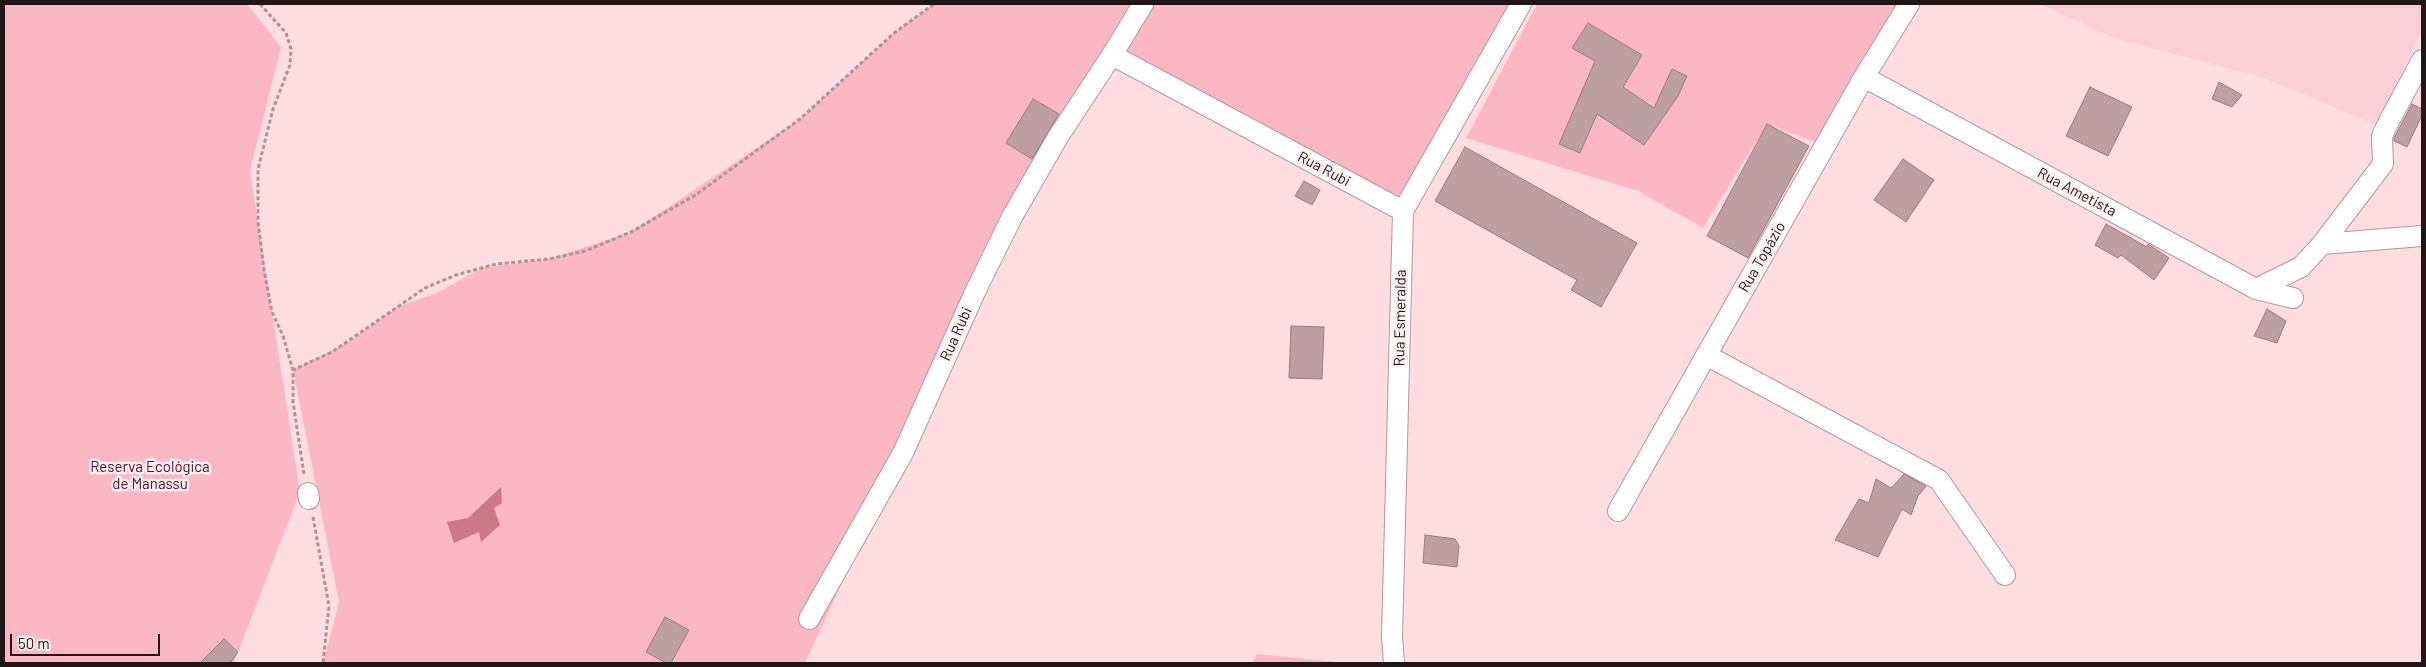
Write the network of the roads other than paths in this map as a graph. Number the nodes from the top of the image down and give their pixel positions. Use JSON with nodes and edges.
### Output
{"nodes":[{"id":1,"x":1143,"y":4,"type":"edge"},
{"id":2,"x":1521,"y":4,"type":"edge"},
{"id":3,"x":1909,"y":4,"type":"edge"},
{"id":4,"x":1112,"y":55,"type":"junction"},
{"id":5,"x":2422,"y":60,"type":"edge"},
{"id":6,"x":1864,"y":77,"type":"junction"},
{"id":7,"x":1403,"y":211,"type":"junction"},
{"id":8,"x":2422,"y":236,"type":"edge"},
{"id":9,"x":2322,"y":244,"type":"junction"},
{"id":10,"x":2256,"y":289,"type":"junction"},
{"id":11,"x":2293,"y":298,"type":"dead end"},
{"id":12,"x":1706,"y":355,"type":"junction"},
{"id":13,"x":1618,"y":511,"type":"dead end"},
{"id":14,"x":2005,"y":575,"type":"dead end"},
{"id":15,"x":809,"y":619,"type":"dead end"},
{"id":16,"x":1394,"y":663,"type":"edge"}],
"edges":[{"from":1,"to":4,"type":"street","name":"Rua Rubi"},
{"from":2,"to":7,"type":"street","name":"Rua Esmeralda"},
{"from":3,"to":6,"type":"street","name":"Rua Topázio"},
{"from":4,"to":7,"type":"street","name":"Rua Rubi"},
{"from":4,"to":15,"type":"street","name":"Rua Rubi"},
{"from":5,"to":9,"type":"street"},
{"from":6,"to":10,"type":"street","name":"Rua Ametista"},
{"from":6,"to":12,"type":"street","name":"Rua Topázio"},
{"from":7,"to":16,"type":"street","name":"Rua Esmeralda"},
{"from":8,"to":9,"type":"street"},
{"from":9,"to":10,"type":"street"},
{"from":10,"to":11,"type":"street","name":"Rua Ametista"},
{"from":12,"to":13,"type":"street","name":"Rua Topázio"},
{"from":12,"to":14,"type":"street"}]}
